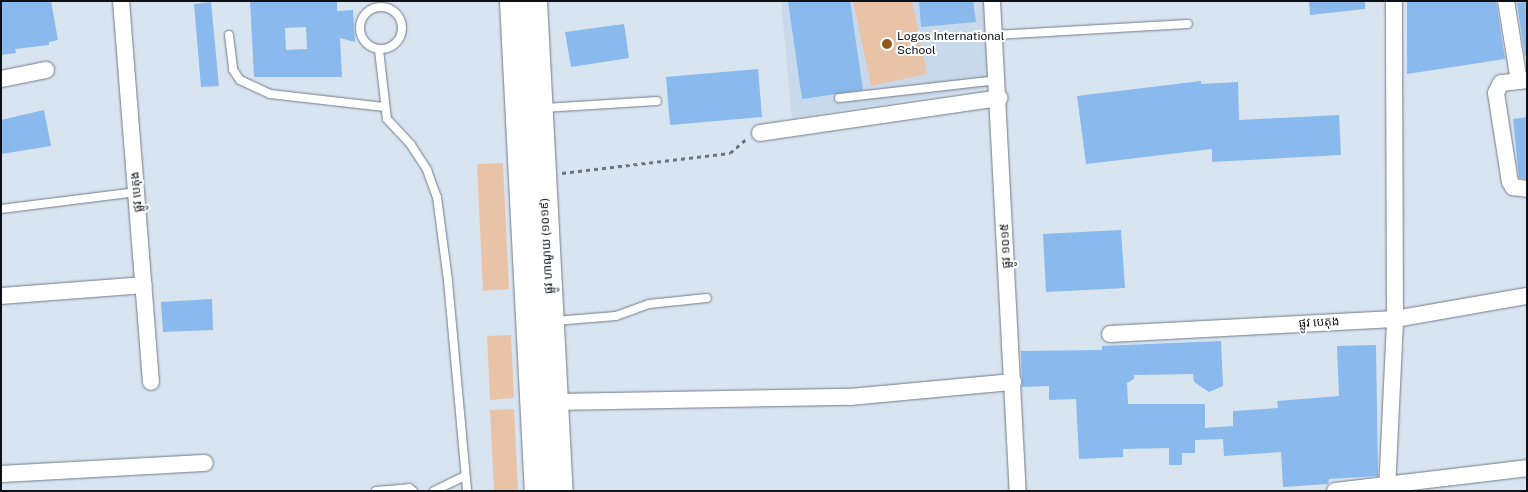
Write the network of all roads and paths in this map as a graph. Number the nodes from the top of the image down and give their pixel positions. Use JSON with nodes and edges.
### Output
{"nodes":[{"id":1,"x":121,"y":1,"type":"edge"},
{"id":2,"x":512,"y":1,"type":"edge"},
{"id":3,"x":534,"y":1,"type":"edge"},
{"id":4,"x":992,"y":1,"type":"edge"},
{"id":5,"x":1394,"y":1,"type":"edge"},
{"id":6,"x":1506,"y":1,"type":"edge"},
{"id":7,"x":1188,"y":24,"type":"dead end"},
{"id":8,"x":229,"y":35,"type":"dead end"},
{"id":9,"x":995,"y":35,"type":"junction"},
{"id":10,"x":379,"y":50,"type":"junction"},
{"id":11,"x":46,"y":70,"type":"dead end"},
{"id":12,"x":1,"y":79,"type":"edge"},
{"id":13,"x":998,"y":80,"type":"junction"},
{"id":14,"x":1523,"y":80,"type":"edge"},
{"id":15,"x":839,"y":98,"type":"dead end"},
{"id":16,"x":999,"y":98,"type":"junction"},
{"id":17,"x":658,"y":101,"type":"dead end"},
{"id":18,"x":384,"y":107,"type":"junction"},
{"id":19,"x":539,"y":108,"type":"junction"},
{"id":20,"x":760,"y":133,"type":"joint"},
{"id":21,"x":543,"y":175,"type":"junction"},
{"id":22,"x":1527,"y":189,"type":"edge"},
{"id":23,"x":137,"y":192,"type":"junction"},
{"id":24,"x":1,"y":209,"type":"edge"},
{"id":25,"x":144,"y":285,"type":"junction"},
{"id":26,"x":1,"y":296,"type":"edge"},
{"id":27,"x":1527,"y":296,"type":"edge"},
{"id":28,"x":707,"y":298,"type":"dead end"},
{"id":29,"x":1394,"y":319,"type":"junction"},
{"id":30,"x":550,"y":322,"type":"junction"},
{"id":31,"x":1110,"y":334,"type":"dead end"},
{"id":32,"x":151,"y":382,"type":"dead end"},
{"id":33,"x":1013,"y":382,"type":"junction"},
{"id":34,"x":555,"y":402,"type":"junction"},
{"id":35,"x":205,"y":463,"type":"dead end"},
{"id":36,"x":1527,"y":468,"type":"edge"},
{"id":37,"x":1,"y":474,"type":"edge"},
{"id":38,"x":465,"y":476,"type":"junction"},
{"id":39,"x":1387,"y":488,"type":"edge"},
{"id":40,"x":376,"y":491,"type":"edge"},
{"id":41,"x":412,"y":491,"type":"edge"},
{"id":42,"x":434,"y":491,"type":"edge"},
{"id":43,"x":467,"y":491,"type":"edge"},
{"id":44,"x":537,"y":491,"type":"edge"},
{"id":45,"x":560,"y":491,"type":"edge"},
{"id":46,"x":1018,"y":491,"type":"edge"},
{"id":47,"x":1336,"y":491,"type":"edge"}],
"edges":[{"from":1,"to":23,"type":"street","name":"ផ្លូវ បេតុង"},
{"from":2,"to":44,"type":"main road","name":"ផ្លូវ ហាណូយ (១០១៩)"},
{"from":3,"to":19,"type":"main road","name":"ផ្លូវ ហាណូយ (១០១៩)"},
{"from":4,"to":9,"type":"street","name":"ផ្លូវ ១០១៥"},
{"from":5,"to":29,"type":"street"},
{"from":6,"to":14,"type":"street"},
{"from":7,"to":9,"type":"lane"},
{"from":8,"to":18,"type":"lane"},
{"from":9,"to":13,"type":"street","name":"ផ្លូវ ១០១៥"},
{"from":10,"to":10,"type":"lane"},
{"from":10,"to":18,"type":"lane"},
{"from":11,"to":12,"type":"street"},
{"from":13,"to":15,"type":"lane"},
{"from":13,"to":16,"type":"street","name":"ផ្លូវ ១០១៥"},
{"from":14,"to":22,"type":"street"},
{"from":16,"to":20,"type":"street"},
{"from":16,"to":33,"type":"street","name":"ផ្លូវ ១០១៥"},
{"from":17,"to":19,"type":"lane"},
{"from":18,"to":38,"type":"lane"},
{"from":19,"to":21,"type":"main road","name":"ផ្លូវ ហាណូយ (១០១៩)"},
{"from":20,"to":21,"type":"path"},
{"from":21,"to":30,"type":"main road","name":"ផ្លូវ ហាណូយ (១០១៩)"},
{"from":23,"to":24,"type":"lane"},
{"from":23,"to":25,"type":"street","name":"ផ្លូវ បេតុង"},
{"from":25,"to":26,"type":"street"},
{"from":25,"to":32,"type":"street","name":"ផ្លូវ បេតុង"},
{"from":27,"to":29,"type":"street","name":"ផ្លូវ បេតុង"},
{"from":28,"to":30,"type":"lane"},
{"from":29,"to":31,"type":"street","name":"ផ្លូវ បេតុង"},
{"from":29,"to":39,"type":"street"},
{"from":30,"to":34,"type":"main road","name":"ផ្លូវ ហាណូយ (១០១៩)"},
{"from":33,"to":34,"type":"street"},
{"from":33,"to":46,"type":"street","name":"ផ្លូវ ១០១៥"},
{"from":34,"to":45,"type":"main road","name":"ផ្លូវ ហាណូយ (១០១៩)"},
{"from":35,"to":37,"type":"street"},
{"from":36,"to":39,"type":"street"},
{"from":38,"to":42,"type":"lane"},
{"from":38,"to":43,"type":"lane"},
{"from":39,"to":47,"type":"street"},
{"from":40,"to":41,"type":"lane"}]}
